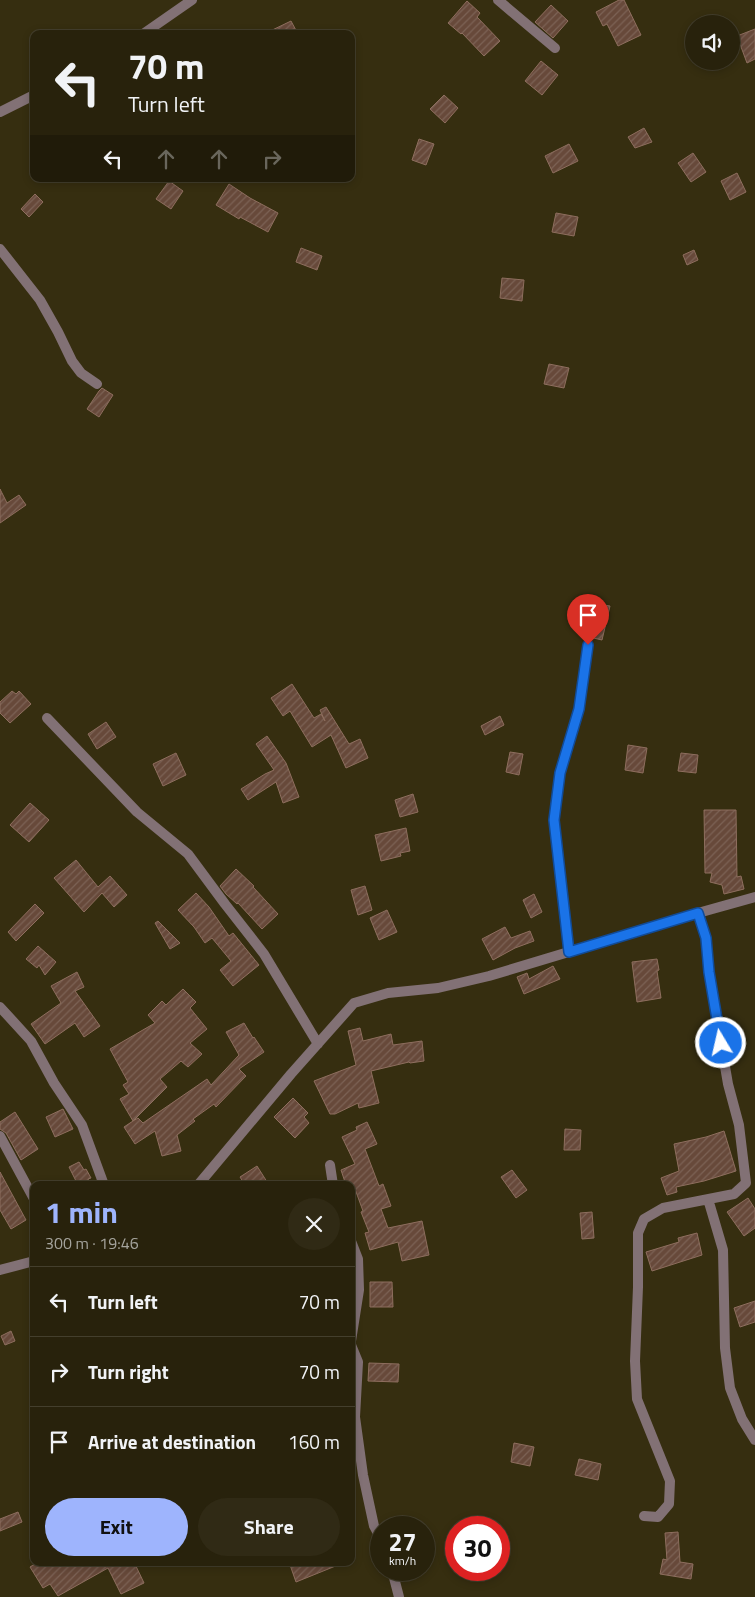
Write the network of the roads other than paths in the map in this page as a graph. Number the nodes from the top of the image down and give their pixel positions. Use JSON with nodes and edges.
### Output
{"nodes":[{"id":1,"x":192,"y":0,"type":"edge"},
{"id":2,"x":498,"y":0,"type":"edge"},
{"id":3,"x":149,"y":30,"type":"edge"},
{"id":4,"x":556,"y":48,"type":"dead end"},
{"id":5,"x":30,"y":97,"type":"edge"},
{"id":6,"x":0,"y":112,"type":"edge"},
{"id":7,"x":0,"y":249,"type":"edge"},
{"id":8,"x":97,"y":384,"type":"dead end"},
{"id":9,"x":588,"y":645,"type":"dead end"},
{"id":10,"x":47,"y":718,"type":"dead end"},
{"id":11,"x":755,"y":897,"type":"edge"},
{"id":12,"x":698,"y":913,"type":"junction"},
{"id":13,"x":569,"y":952,"type":"junction"},
{"id":14,"x":0,"y":1007,"type":"edge"},
{"id":15,"x":318,"y":1044,"type":"junction"},
{"id":16,"x":0,"y":1136,"type":"edge"},
{"id":17,"x":330,"y":1166,"type":"dead end"},
{"id":18,"x":103,"y":1181,"type":"edge"},
{"id":19,"x":207,"y":1181,"type":"edge"},
{"id":20,"x":332,"y":1181,"type":"edge"},
{"id":21,"x":30,"y":1192,"type":"edge"},
{"id":22,"x":708,"y":1199,"type":"junction"},
{"id":23,"x":355,"y":1252,"type":"edge"},
{"id":24,"x":30,"y":1262,"type":"edge"},
{"id":25,"x":0,"y":1270,"type":"edge"},
{"id":26,"x":355,"y":1312,"type":"edge"},
{"id":27,"x":355,"y":1355,"type":"edge"},
{"id":28,"x":355,"y":1417,"type":"edge"},
{"id":29,"x":355,"y":1417,"type":"edge"},
{"id":30,"x":755,"y":1440,"type":"edge"},
{"id":31,"x":372,"y":1516,"type":"edge"},
{"id":32,"x":644,"y":1516,"type":"dead end"},
{"id":33,"x":395,"y":1581,"type":"edge"},
{"id":34,"x":399,"y":1597,"type":"edge"}],
"edges":[{"from":1,"to":3,"type":"street"},
{"from":2,"to":4,"type":"street"},
{"from":5,"to":6,"type":"street"},
{"from":7,"to":8,"type":"street"},
{"from":9,"to":13,"type":"street"},
{"from":10,"to":15,"type":"street"},
{"from":11,"to":12,"type":"street"},
{"from":12,"to":13,"type":"street"},
{"from":12,"to":22,"type":"street"},
{"from":13,"to":15,"type":"street"},
{"from":14,"to":18,"type":"street"},
{"from":15,"to":19,"type":"street"},
{"from":16,"to":21,"type":"street"},
{"from":17,"to":20,"type":"street"},
{"from":22,"to":30,"type":"street"},
{"from":22,"to":32,"type":"street"},
{"from":23,"to":26,"type":"street"},
{"from":24,"to":25,"type":"street"},
{"from":27,"to":28,"type":"street"},
{"from":29,"to":31,"type":"street"},
{"from":33,"to":34,"type":"street"}]}
